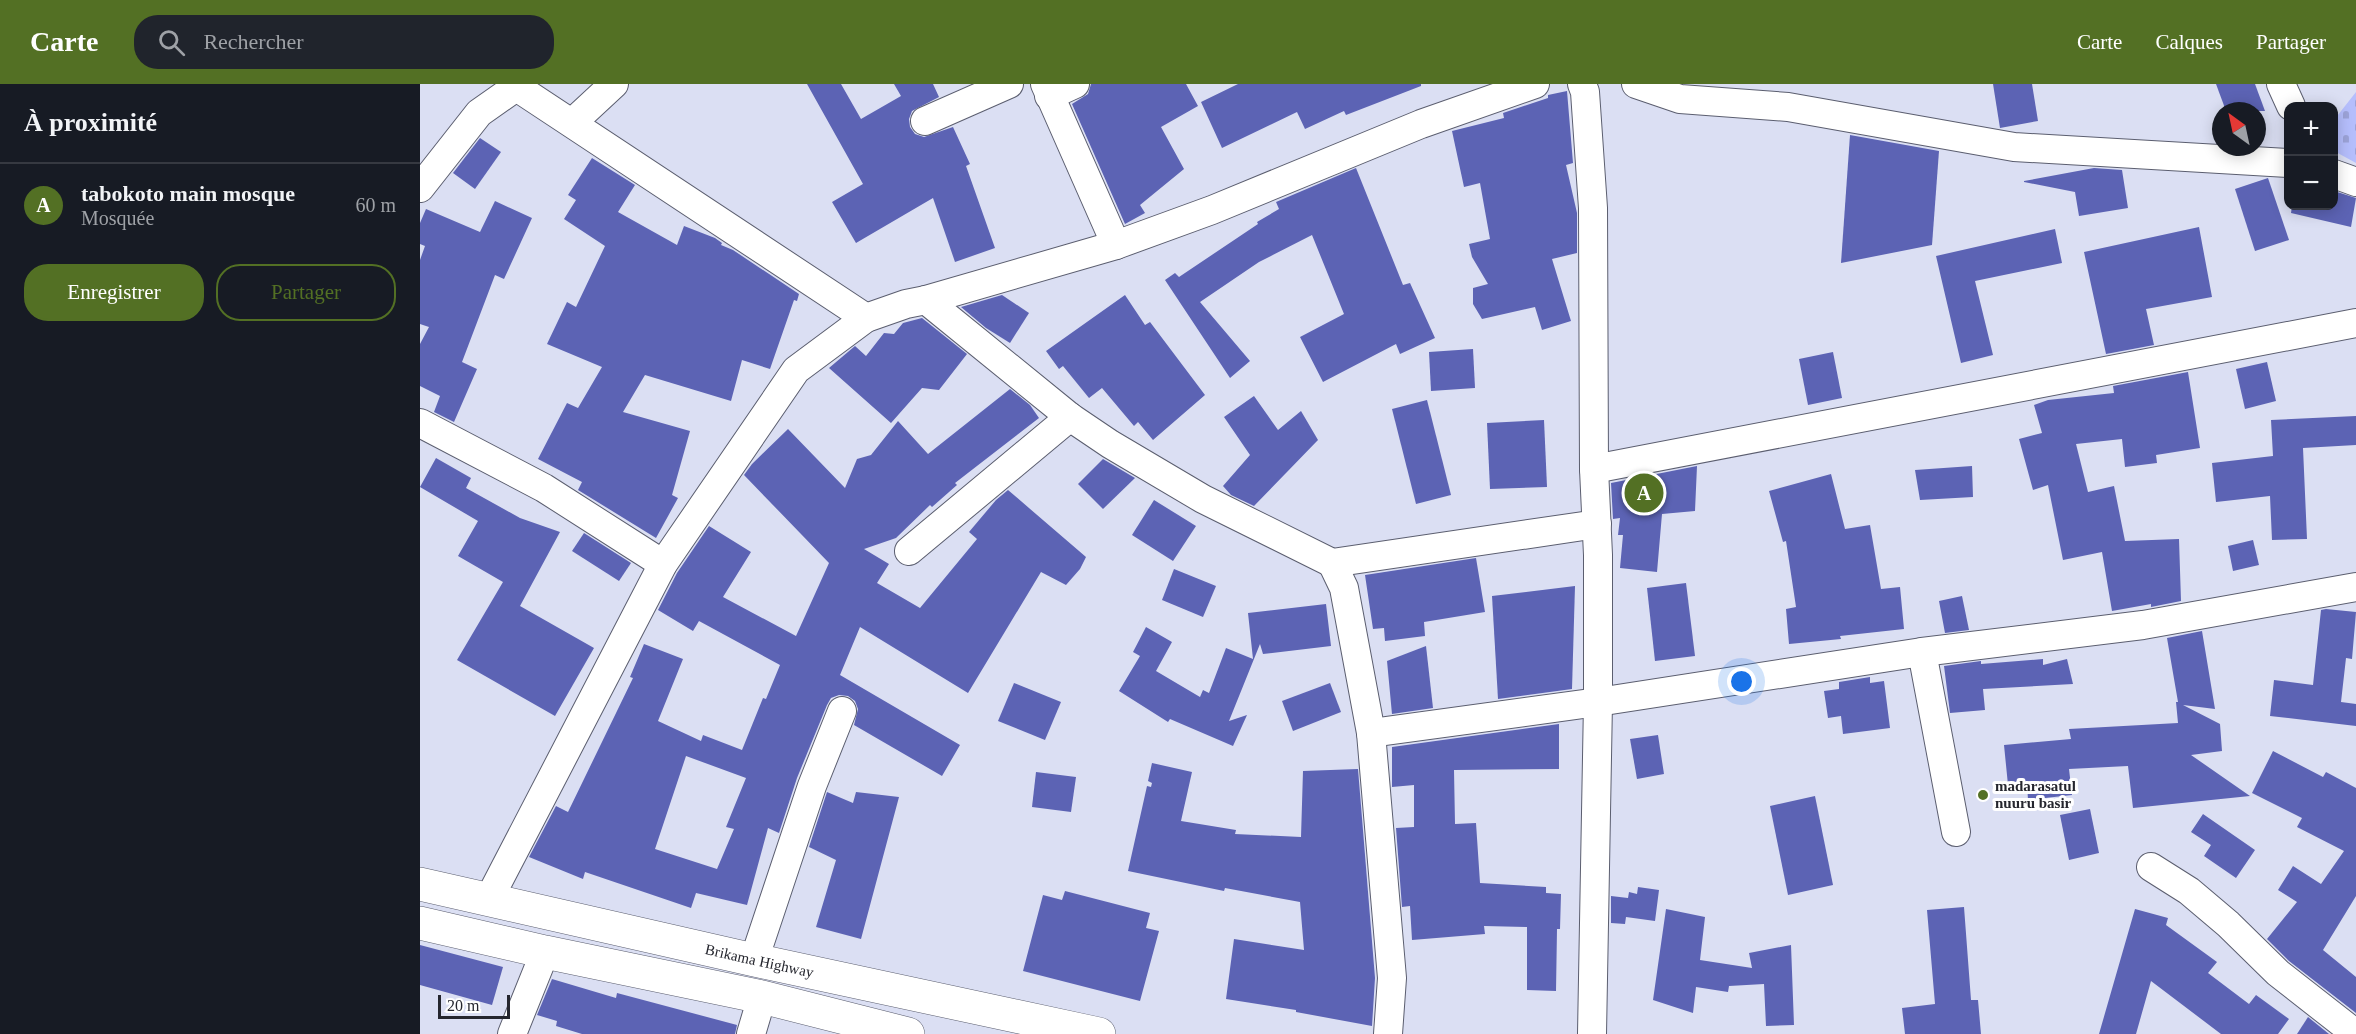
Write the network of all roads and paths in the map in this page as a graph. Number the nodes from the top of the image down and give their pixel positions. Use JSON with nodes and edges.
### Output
{"nodes":[{"id":1,"x":614,"y":84,"type":"edge"},
{"id":2,"x":1009,"y":84,"type":"edge"},
{"id":3,"x":1075,"y":84,"type":"edge"},
{"id":4,"x":1535,"y":84,"type":"edge"},
{"id":5,"x":1582,"y":84,"type":"edge"},
{"id":6,"x":1636,"y":84,"type":"edge"},
{"id":7,"x":2281,"y":84,"type":"edge"},
{"id":8,"x":514,"y":86,"type":"edge"},
{"id":9,"x":1047,"y":90,"type":"edge"},
{"id":10,"x":2289,"y":102,"type":"edge"},
{"id":11,"x":926,"y":121,"type":"dead end"},
{"id":12,"x":572,"y":123,"type":"junction"},
{"id":13,"x":2284,"y":160,"type":"edge"},
{"id":14,"x":2338,"y":176,"type":"edge"},
{"id":15,"x":2356,"y":183,"type":"edge"},
{"id":16,"x":420,"y":188,"type":"edge"},
{"id":17,"x":1116,"y":245,"type":"junction"},
{"id":18,"x":926,"y":300,"type":"junction"},
{"id":19,"x":866,"y":318,"type":"junction"},
{"id":20,"x":2356,"y":323,"type":"edge"},
{"id":21,"x":1070,"y":417,"type":"junction"},
{"id":22,"x":420,"y":423,"type":"edge"},
{"id":23,"x":1594,"y":468,"type":"junction"},
{"id":24,"x":1597,"y":524,"type":"junction"},
{"id":25,"x":909,"y":551,"type":"dead end"},
{"id":26,"x":1332,"y":563,"type":"junction"},
{"id":27,"x":663,"y":564,"type":"junction"},
{"id":28,"x":2356,"y":587,"type":"edge"},
{"id":29,"x":1922,"y":652,"type":"junction"},
{"id":30,"x":1598,"y":702,"type":"junction"},
{"id":31,"x":842,"y":711,"type":"dead end"},
{"id":32,"x":1371,"y":733,"type":"junction"},
{"id":33,"x":1956,"y":832,"type":"dead end"},
{"id":34,"x":2151,"y":867,"type":"dead end"},
{"id":35,"x":420,"y":884,"type":"edge"},
{"id":36,"x":488,"y":901,"type":"junction"},
{"id":37,"x":420,"y":923,"type":"edge"},
{"id":38,"x":545,"y":952,"type":"junction"},
{"id":39,"x":754,"y":960,"type":"junction"},
{"id":40,"x":762,"y":997,"type":"junction"},
{"id":41,"x":512,"y":1034,"type":"edge"},
{"id":42,"x":751,"y":1034,"type":"edge"},
{"id":43,"x":908,"y":1034,"type":"edge"},
{"id":44,"x":1099,"y":1034,"type":"edge"},
{"id":45,"x":1388,"y":1034,"type":"edge"},
{"id":46,"x":1592,"y":1034,"type":"edge"},
{"id":47,"x":2356,"y":1034,"type":"edge"}],
"edges":[{"from":1,"to":12,"type":"street"},
{"from":2,"to":11,"type":"street"},
{"from":3,"to":9,"type":"street"},
{"from":4,"to":17,"type":"street"},
{"from":5,"to":23,"type":"street"},
{"from":6,"to":13,"type":"street"},
{"from":7,"to":10,"type":"street"},
{"from":8,"to":12,"type":"street"},
{"from":8,"to":16,"type":"street"},
{"from":9,"to":17,"type":"street"},
{"from":12,"to":19,"type":"street"},
{"from":14,"to":15,"type":"street"},
{"from":17,"to":18,"type":"street"},
{"from":18,"to":19,"type":"street"},
{"from":18,"to":21,"type":"street"},
{"from":19,"to":27,"type":"street"},
{"from":20,"to":23,"type":"street"},
{"from":21,"to":25,"type":"street"},
{"from":21,"to":26,"type":"street"},
{"from":22,"to":27,"type":"street"},
{"from":23,"to":24,"type":"street"},
{"from":24,"to":26,"type":"street"},
{"from":24,"to":30,"type":"street"},
{"from":26,"to":32,"type":"street"},
{"from":27,"to":36,"type":"street"},
{"from":28,"to":29,"type":"street"},
{"from":29,"to":30,"type":"street"},
{"from":29,"to":33,"type":"street"},
{"from":30,"to":32,"type":"street"},
{"from":30,"to":46,"type":"street"},
{"from":31,"to":39,"type":"street"},
{"from":32,"to":45,"type":"street"},
{"from":34,"to":47,"type":"street"},
{"from":35,"to":36,"type":"highway","name":"Brikama Highway"},
{"from":36,"to":39,"type":"highway","name":"Brikama Highway"},
{"from":37,"to":38,"type":"highway"},
{"from":38,"to":40,"type":"highway"},
{"from":38,"to":41,"type":"street"},
{"from":39,"to":44,"type":"highway","name":"Brikama Highway"},
{"from":40,"to":42,"type":"street"},
{"from":40,"to":43,"type":"highway"}]}
